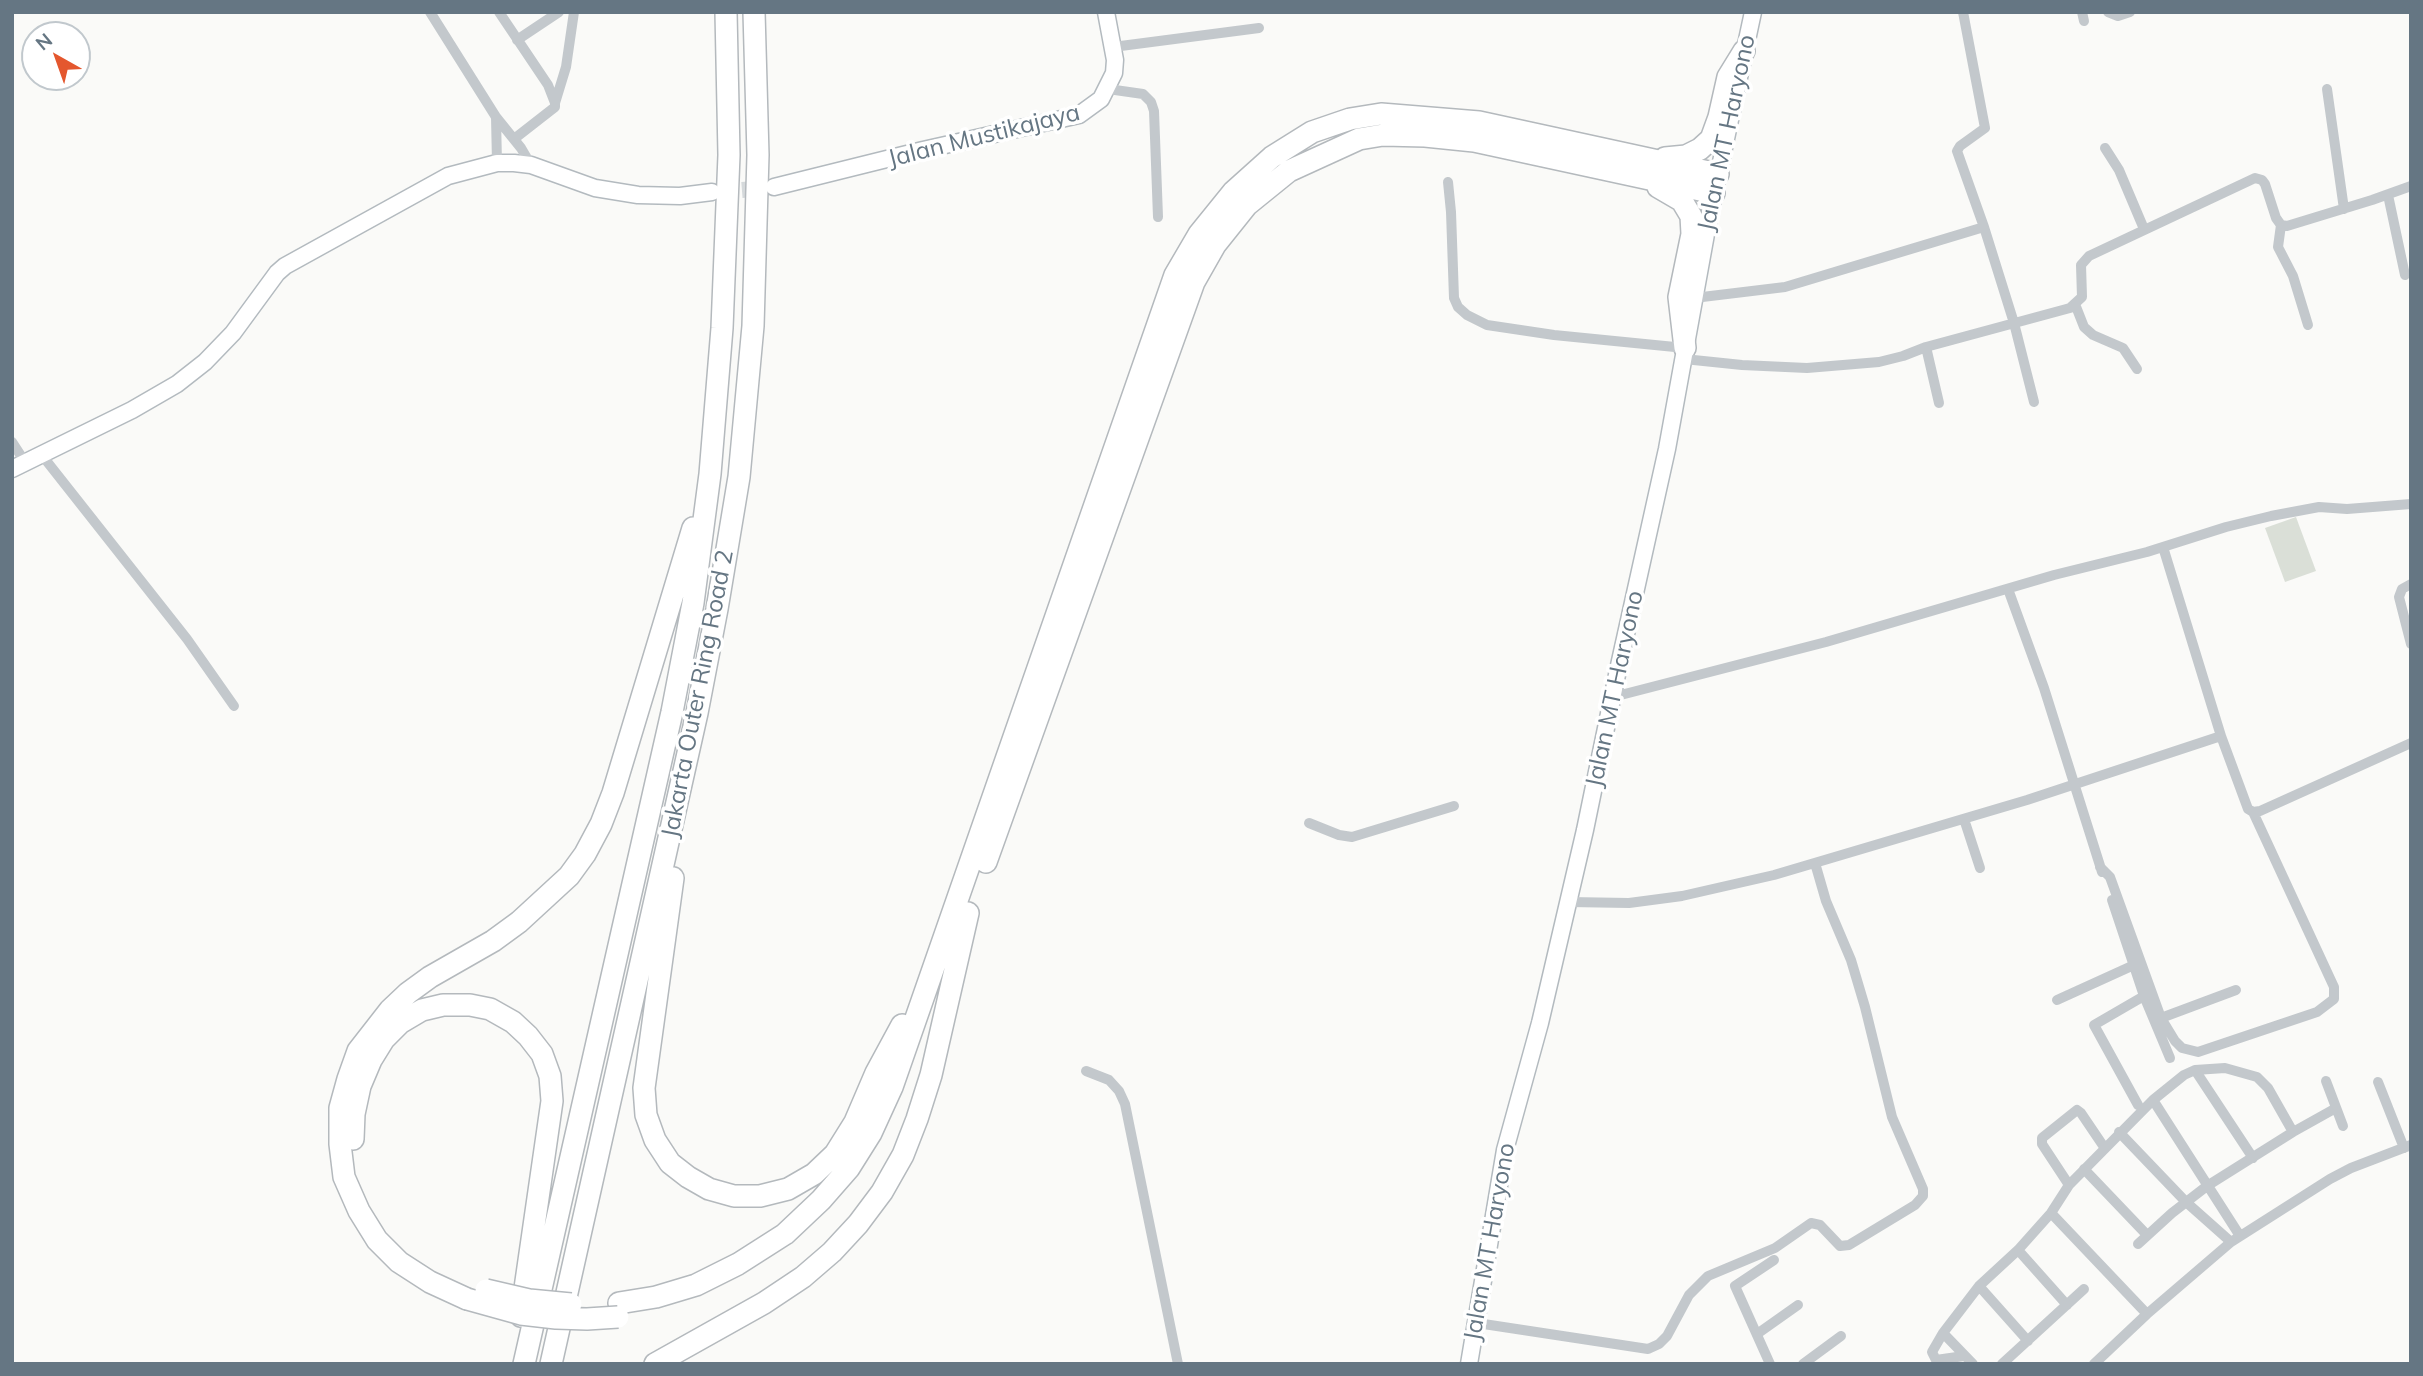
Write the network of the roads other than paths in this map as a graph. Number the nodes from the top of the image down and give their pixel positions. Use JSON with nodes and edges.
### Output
{"nodes":[{"id":1,"x":430,"y":12,"type":"edge"},
{"id":2,"x":499,"y":12,"type":"edge"},
{"id":3,"x":574,"y":12,"type":"edge"},
{"id":4,"x":726,"y":12,"type":"edge"},
{"id":5,"x":754,"y":12,"type":"edge"},
{"id":6,"x":1106,"y":12,"type":"edge"},
{"id":7,"x":1752,"y":12,"type":"edge"},
{"id":8,"x":1963,"y":12,"type":"edge"},
{"id":9,"x":2108,"y":12,"type":"edge"},
{"id":10,"x":2130,"y":12,"type":"edge"},
{"id":11,"x":559,"y":13,"type":"edge"},
{"id":12,"x":1259,"y":28,"type":"dead end"},
{"id":13,"x":517,"y":40,"type":"junction"},
{"id":14,"x":1113,"y":47,"type":"junction"},
{"id":15,"x":1744,"y":51,"type":"junction"},
{"id":16,"x":1108,"y":89,"type":"junction"},
{"id":17,"x":2327,"y":89,"type":"dead end"},
{"id":18,"x":555,"y":103,"type":"junction"},
{"id":19,"x":496,"y":117,"type":"junction"},
{"id":20,"x":1425,"y":126,"type":"junction"},
{"id":21,"x":514,"y":139,"type":"junction"},
{"id":22,"x":2105,"y":148,"type":"dead end"},
{"id":23,"x":497,"y":163,"type":"junction"},
{"id":24,"x":531,"y":165,"type":"junction"},
{"id":25,"x":1641,"y":168,"type":"junction"},
{"id":26,"x":1448,"y":182,"type":"dead end"},
{"id":27,"x":1716,"y":183,"type":"junction"},
{"id":28,"x":2411,"y":186,"type":"edge"},
{"id":29,"x":774,"y":187,"type":"tunnel mouth"},
{"id":30,"x":712,"y":192,"type":"tunnel mouth"},
{"id":31,"x":2388,"y":195,"type":"junction"},
{"id":32,"x":2344,"y":209,"type":"junction"},
{"id":33,"x":1158,"y":217,"type":"dead end"},
{"id":34,"x":2281,"y":225,"type":"junction"},
{"id":35,"x":1984,"y":227,"type":"junction"},
{"id":36,"x":2144,"y":229,"type":"junction"},
{"id":37,"x":2405,"y":275,"type":"dead end"},
{"id":38,"x":1694,"y":298,"type":"junction"},
{"id":39,"x":2075,"y":304,"type":"junction"},
{"id":40,"x":2014,"y":323,"type":"junction"},
{"id":41,"x":2308,"y":325,"type":"dead end"},
{"id":42,"x":1926,"y":347,"type":"junction"},
{"id":43,"x":1684,"y":354,"type":"junction"},
{"id":44,"x":2137,"y":369,"type":"dead end"},
{"id":45,"x":2034,"y":402,"type":"dead end"},
{"id":46,"x":1939,"y":403,"type":"dead end"},
{"id":47,"x":12,"y":442,"type":"edge"},
{"id":48,"x":41,"y":454,"type":"junction"},
{"id":49,"x":19,"y":466,"type":"edge"},
{"id":50,"x":710,"y":474,"type":"junction"},
{"id":51,"x":2411,"y":504,"type":"edge"},
{"id":52,"x":2163,"y":547,"type":"junction"},
{"id":53,"x":2411,"y":584,"type":"edge"},
{"id":54,"x":2008,"y":589,"type":"junction"},
{"id":55,"x":2411,"y":644,"type":"edge"},
{"id":56,"x":1613,"y":697,"type":"junction"},
{"id":57,"x":234,"y":706,"type":"dead end"},
{"id":58,"x":697,"y":713,"type":"junction"},
{"id":59,"x":2221,"y":736,"type":"junction"},
{"id":60,"x":2411,"y":743,"type":"edge"},
{"id":61,"x":2076,"y":785,"type":"junction"},
{"id":62,"x":1454,"y":806,"type":"dead end"},
{"id":63,"x":2253,"y":812,"type":"junction"},
{"id":64,"x":1965,"y":819,"type":"junction"},
{"id":65,"x":1309,"y":823,"type":"dead end"},
{"id":66,"x":1815,"y":863,"type":"junction"},
{"id":67,"x":2100,"y":867,"type":"junction"},
{"id":68,"x":1980,"y":868,"type":"dead end"},
{"id":69,"x":1569,"y":902,"type":"junction"},
{"id":70,"x":968,"y":913,"type":"junction"},
{"id":71,"x":934,"y":965,"type":"junction"},
{"id":72,"x":2134,"y":965,"type":"junction"},
{"id":73,"x":2236,"y":990,"type":"dead end"},
{"id":74,"x":2144,"y":996,"type":"junction"},
{"id":75,"x":2057,"y":1000,"type":"dead end"},
{"id":76,"x":2161,"y":1018,"type":"junction"},
{"id":77,"x":2170,"y":1058,"type":"dead end"},
{"id":78,"x":2195,"y":1070,"type":"junction"},
{"id":79,"x":1086,"y":1071,"type":"dead end"},
{"id":80,"x":2326,"y":1081,"type":"dead end"},
{"id":81,"x":2378,"y":1082,"type":"dead end"},
{"id":82,"x":2153,"y":1100,"type":"junction"},
{"id":83,"x":2138,"y":1105,"type":"dead end"},
{"id":84,"x":2336,"y":1108,"type":"junction"},
{"id":85,"x":2343,"y":1126,"type":"dead end"},
{"id":86,"x":2119,"y":1132,"type":"junction"},
{"id":87,"x":2293,"y":1132,"type":"junction"},
{"id":88,"x":2407,"y":1146,"type":"edge"},
{"id":89,"x":2104,"y":1147,"type":"junction"},
{"id":90,"x":2253,"y":1158,"type":"junction"},
{"id":91,"x":2084,"y":1168,"type":"junction"},
{"id":92,"x":2069,"y":1185,"type":"junction"},
{"id":93,"x":2207,"y":1186,"type":"junction"},
{"id":94,"x":2186,"y":1202,"type":"junction"},
{"id":95,"x":2050,"y":1213,"type":"junction"},
{"id":96,"x":2147,"y":1235,"type":"junction"},
{"id":97,"x":2235,"y":1238,"type":"junction"},
{"id":98,"x":2138,"y":1244,"type":"dead end"},
{"id":99,"x":2018,"y":1250,"type":"junction"},
{"id":100,"x":1774,"y":1260,"type":"dead end"},
{"id":101,"x":1979,"y":1286,"type":"junction"},
{"id":102,"x":2084,"y":1289,"type":"dead end"},
{"id":103,"x":472,"y":1293,"type":"junction"},
{"id":104,"x":2067,"y":1305,"type":"junction"},
{"id":105,"x":1798,"y":1306,"type":"dead end"},
{"id":106,"x":618,"y":1310,"type":"junction"},
{"id":107,"x":2147,"y":1314,"type":"junction"},
{"id":108,"x":1477,"y":1322,"type":"junction"},
{"id":109,"x":1943,"y":1333,"type":"junction"},
{"id":110,"x":1757,"y":1334,"type":"junction"},
{"id":111,"x":1841,"y":1336,"type":"dead end"},
{"id":112,"x":2028,"y":1341,"type":"junction"},
{"id":113,"x":1969,"y":1360,"type":"edge"},
{"id":114,"x":516,"y":1364,"type":"edge"},
{"id":115,"x":524,"y":1364,"type":"edge"},
{"id":116,"x":551,"y":1364,"type":"edge"},
{"id":117,"x":655,"y":1364,"type":"edge"},
{"id":118,"x":1178,"y":1364,"type":"edge"},
{"id":119,"x":1469,"y":1364,"type":"edge"},
{"id":120,"x":1770,"y":1364,"type":"edge"},
{"id":121,"x":1803,"y":1364,"type":"edge"},
{"id":122,"x":2003,"y":1364,"type":"edge"},
{"id":123,"x":2094,"y":1364,"type":"edge"}],
"edges":[{"from":1,"to":19,"type":"street"},
{"from":2,"to":13,"type":"street"},
{"from":3,"to":18,"type":"street"},
{"from":4,"to":50,"type":"highway","name":"Jakarta Outer Ring Road 2"},
{"from":5,"to":58,"type":"highway","name":"Jakarta Outer Ring Road 2"},
{"from":6,"to":14,"type":"main road","name":"Jalan Mustikajaya"},
{"from":7,"to":15,"type":"main road","name":"Jalan MT Haryono"},
{"from":8,"to":35,"type":"street"},
{"from":9,"to":10,"type":"street"},
{"from":11,"to":13,"type":"street"},
{"from":12,"to":14,"type":"street"},
{"from":13,"to":18,"type":"street"},
{"from":14,"to":16,"type":"main road","name":"Jalan Mustikajaya"},
{"from":15,"to":25,"type":"highway"},
{"from":15,"to":27,"type":"main road","name":"Jalan MT Haryono"},
{"from":16,"to":29,"type":"main road","name":"Jalan Mustikajaya"},
{"from":16,"to":33,"type":"street"},
{"from":17,"to":32,"type":"street"},
{"from":18,"to":21,"type":"street"},
{"from":19,"to":21,"type":"street"},
{"from":19,"to":23,"type":"street"},
{"from":20,"to":25,"type":"highway"},
{"from":20,"to":70,"type":"highway"},
{"from":20,"to":71,"type":"highway"},
{"from":21,"to":24,"type":"street"},
{"from":22,"to":36,"type":"street"},
{"from":23,"to":24,"type":"main road"},
{"from":23,"to":48,"type":"main road"},
{"from":24,"to":30,"type":"main road"},
{"from":25,"to":27,"type":"highway"},
{"from":25,"to":43,"type":"highway"},
{"from":26,"to":43,"type":"street"},
{"from":27,"to":38,"type":"main road","name":"Jalan MT Haryono"},
{"from":28,"to":31,"type":"street"},
{"from":31,"to":32,"type":"street"},
{"from":31,"to":37,"type":"street"},
{"from":32,"to":34,"type":"street"},
{"from":34,"to":36,"type":"street"},
{"from":34,"to":41,"type":"street"},
{"from":35,"to":38,"type":"street"},
{"from":35,"to":40,"type":"street"},
{"from":36,"to":39,"type":"street"},
{"from":38,"to":43,"type":"main road","name":"Jalan MT Haryono"},
{"from":39,"to":40,"type":"street"},
{"from":39,"to":44,"type":"street"},
{"from":40,"to":42,"type":"street"},
{"from":40,"to":45,"type":"street"},
{"from":42,"to":43,"type":"street"},
{"from":42,"to":46,"type":"street"},
{"from":43,"to":56,"type":"main road","name":"Jalan MT Haryono"},
{"from":47,"to":49,"type":"street"},
{"from":48,"to":49,"type":"main road"},
{"from":48,"to":57,"type":"street"},
{"from":50,"to":103,"type":"highway"},
{"from":50,"to":115,"type":"highway","name":"Jakarta Outer Ring Road 2"},
{"from":51,"to":52,"type":"street"},
{"from":52,"to":54,"type":"street"},
{"from":52,"to":59,"type":"street"},
{"from":53,"to":55,"type":"street"},
{"from":54,"to":56,"type":"street"},
{"from":54,"to":61,"type":"street"},
{"from":56,"to":69,"type":"main road","name":"Jalan MT Haryono"},
{"from":58,"to":71,"type":"highway"},
{"from":58,"to":116,"type":"highway","name":"Jakarta Outer Ring Road 2"},
{"from":59,"to":61,"type":"street"},
{"from":59,"to":63,"type":"street"},
{"from":60,"to":63,"type":"street"},
{"from":61,"to":64,"type":"street"},
{"from":61,"to":67,"type":"street"},
{"from":62,"to":65,"type":"street"},
{"from":63,"to":76,"type":"street"},
{"from":64,"to":66,"type":"street"},
{"from":64,"to":68,"type":"street"},
{"from":66,"to":69,"type":"street"},
{"from":66,"to":108,"type":"street"},
{"from":67,"to":72,"type":"street"},
{"from":67,"to":76,"type":"street"},
{"from":69,"to":108,"type":"main road","name":"Jalan MT Haryono"},
{"from":70,"to":106,"type":"highway"},
{"from":70,"to":117,"type":"highway"},
{"from":71,"to":106,"type":"highway"},
{"from":72,"to":74,"type":"street"},
{"from":72,"to":75,"type":"street"},
{"from":73,"to":76,"type":"street"},
{"from":74,"to":77,"type":"street"},
{"from":74,"to":83,"type":"street"},
{"from":78,"to":82,"type":"street"},
{"from":78,"to":87,"type":"street"},
{"from":78,"to":90,"type":"street"},
{"from":79,"to":118,"type":"street"},
{"from":80,"to":84,"type":"street"},
{"from":81,"to":88,"type":"street"},
{"from":82,"to":86,"type":"street"},
{"from":82,"to":93,"type":"street"},
{"from":84,"to":85,"type":"street"},
{"from":84,"to":87,"type":"street"},
{"from":86,"to":89,"type":"street"},
{"from":86,"to":94,"type":"street"},
{"from":87,"to":90,"type":"street"},
{"from":88,"to":97,"type":"street"},
{"from":89,"to":91,"type":"street"},
{"from":89,"to":92,"type":"street"},
{"from":90,"to":93,"type":"street"},
{"from":91,"to":92,"type":"street"},
{"from":91,"to":96,"type":"street"},
{"from":92,"to":95,"type":"street"},
{"from":93,"to":94,"type":"street"},
{"from":93,"to":97,"type":"street"},
{"from":94,"to":96,"type":"street"},
{"from":94,"to":97,"type":"street"},
{"from":95,"to":99,"type":"street"},
{"from":95,"to":107,"type":"street"},
{"from":96,"to":98,"type":"street"},
{"from":97,"to":107,"type":"street"},
{"from":99,"to":101,"type":"street"},
{"from":99,"to":104,"type":"street"},
{"from":100,"to":110,"type":"street"},
{"from":101,"to":109,"type":"street"},
{"from":101,"to":112,"type":"street"},
{"from":102,"to":104,"type":"street"},
{"from":103,"to":106,"type":"highway","bridge":true},
{"from":103,"to":114,"type":"highway"},
{"from":104,"to":112,"type":"street"},
{"from":105,"to":110,"type":"street"},
{"from":107,"to":123,"type":"street"},
{"from":108,"to":119,"type":"main road","name":"Jalan MT Haryono"},
{"from":109,"to":113,"type":"street"},
{"from":109,"to":113,"type":"street"},
{"from":110,"to":120,"type":"street"},
{"from":111,"to":121,"type":"street"},
{"from":112,"to":122,"type":"street"}]}
